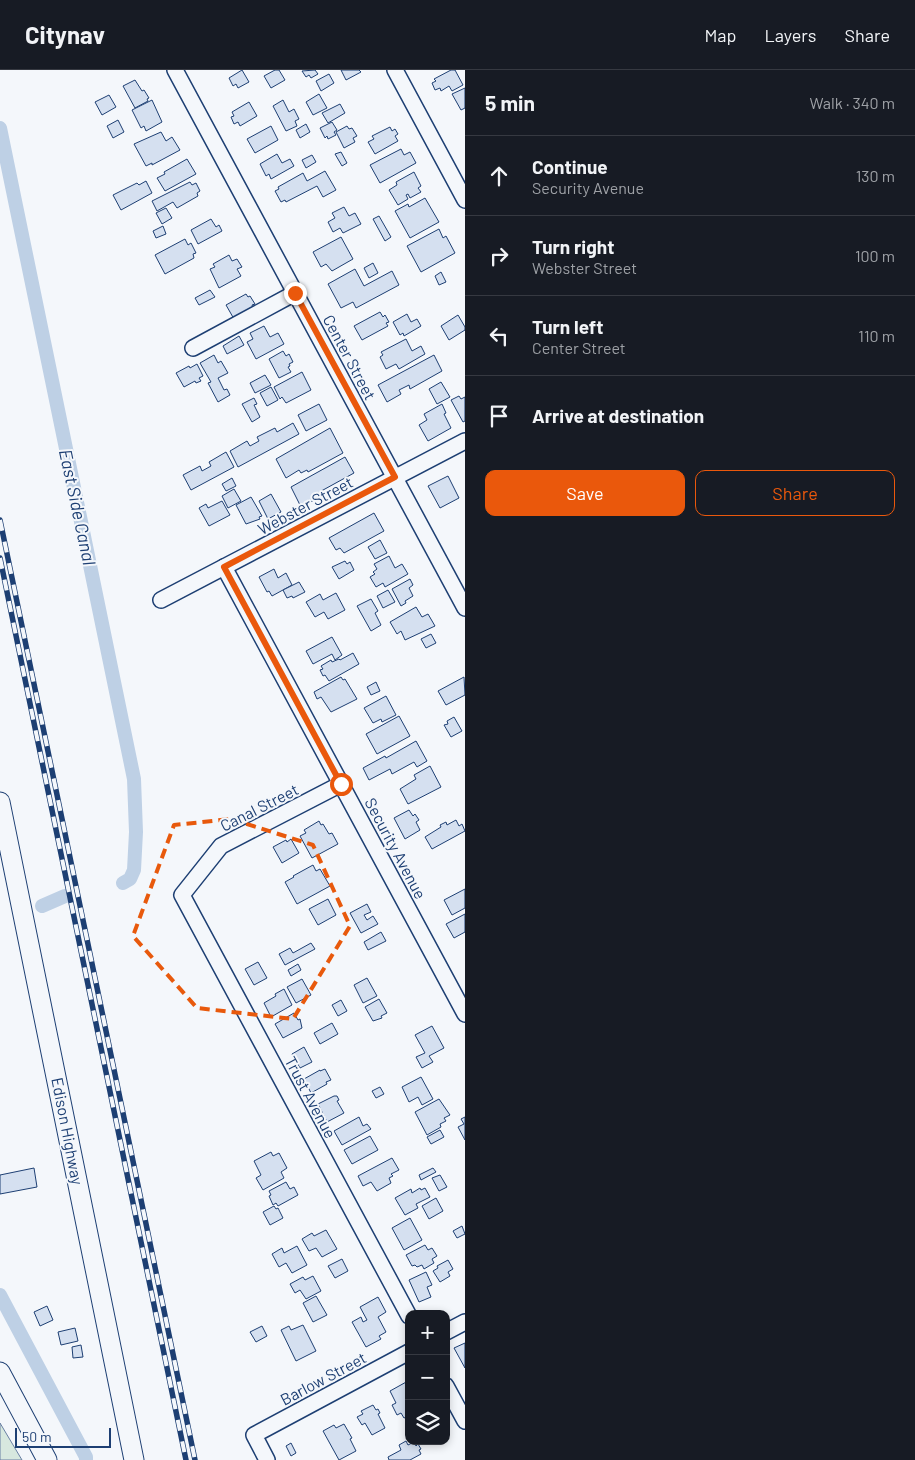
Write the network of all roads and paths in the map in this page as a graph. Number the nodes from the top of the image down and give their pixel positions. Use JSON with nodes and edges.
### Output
{"nodes":[{"id":1,"x":175,"y":70,"type":"edge"},
{"id":2,"x":395,"y":70,"type":"edge"},
{"id":3,"x":465,"y":200,"type":"edge"},
{"id":4,"x":295,"y":293,"type":"junction"},
{"id":5,"x":193,"y":348,"type":"dead end"},
{"id":6,"x":465,"y":440,"type":"edge"},
{"id":7,"x":395,"y":477,"type":"junction"},
{"id":8,"x":224,"y":567,"type":"junction"},
{"id":9,"x":161,"y":600,"type":"dead end"},
{"id":10,"x":465,"y":608,"type":"edge"},
{"id":11,"x":341,"y":784,"type":"junction"},
{"id":12,"x":0,"y":802,"type":"edge"},
{"id":13,"x":182,"y":895,"type":"joint"},
{"id":14,"x":465,"y":1014,"type":"edge"},
{"id":15,"x":406,"y":1310,"type":"edge"},
{"id":16,"x":465,"y":1322,"type":"edge"},
{"id":17,"x":450,"y":1330,"type":"edge"},
{"id":18,"x":405,"y":1354,"type":"edge"},
{"id":19,"x":0,"y":1372,"type":"edge"},
{"id":20,"x":450,"y":1393,"type":"edge"},
{"id":21,"x":465,"y":1421,"type":"edge"},
{"id":22,"x":47,"y":1460,"type":"edge"},
{"id":23,"x":134,"y":1460,"type":"edge"},
{"id":24,"x":267,"y":1460,"type":"edge"}],
"edges":[{"from":1,"to":4,"type":"street","name":"Center Street"},
{"from":2,"to":3,"type":"street"},
{"from":4,"to":5,"type":"street"},
{"from":4,"to":7,"type":"street","name":"Center Street"},
{"from":6,"to":7,"type":"street","name":"Webster Street"},
{"from":7,"to":8,"type":"street","name":"Webster Street"},
{"from":7,"to":10,"type":"street","name":"Center Street"},
{"from":8,"to":9,"type":"street","name":"Webster Street"},
{"from":8,"to":11,"type":"street","name":"Security Avenue"},
{"from":11,"to":13,"type":"street","name":"Canal Street"},
{"from":11,"to":14,"type":"street","name":"Security Avenue"},
{"from":12,"to":23,"type":"main road","name":"Edison Highway"},
{"from":13,"to":15,"type":"street","name":"Trust Avenue"},
{"from":16,"to":17,"type":"street"},
{"from":18,"to":24,"type":"street","name":"Barlow Street"},
{"from":19,"to":22,"type":"main road"},
{"from":20,"to":21,"type":"street"}]}
